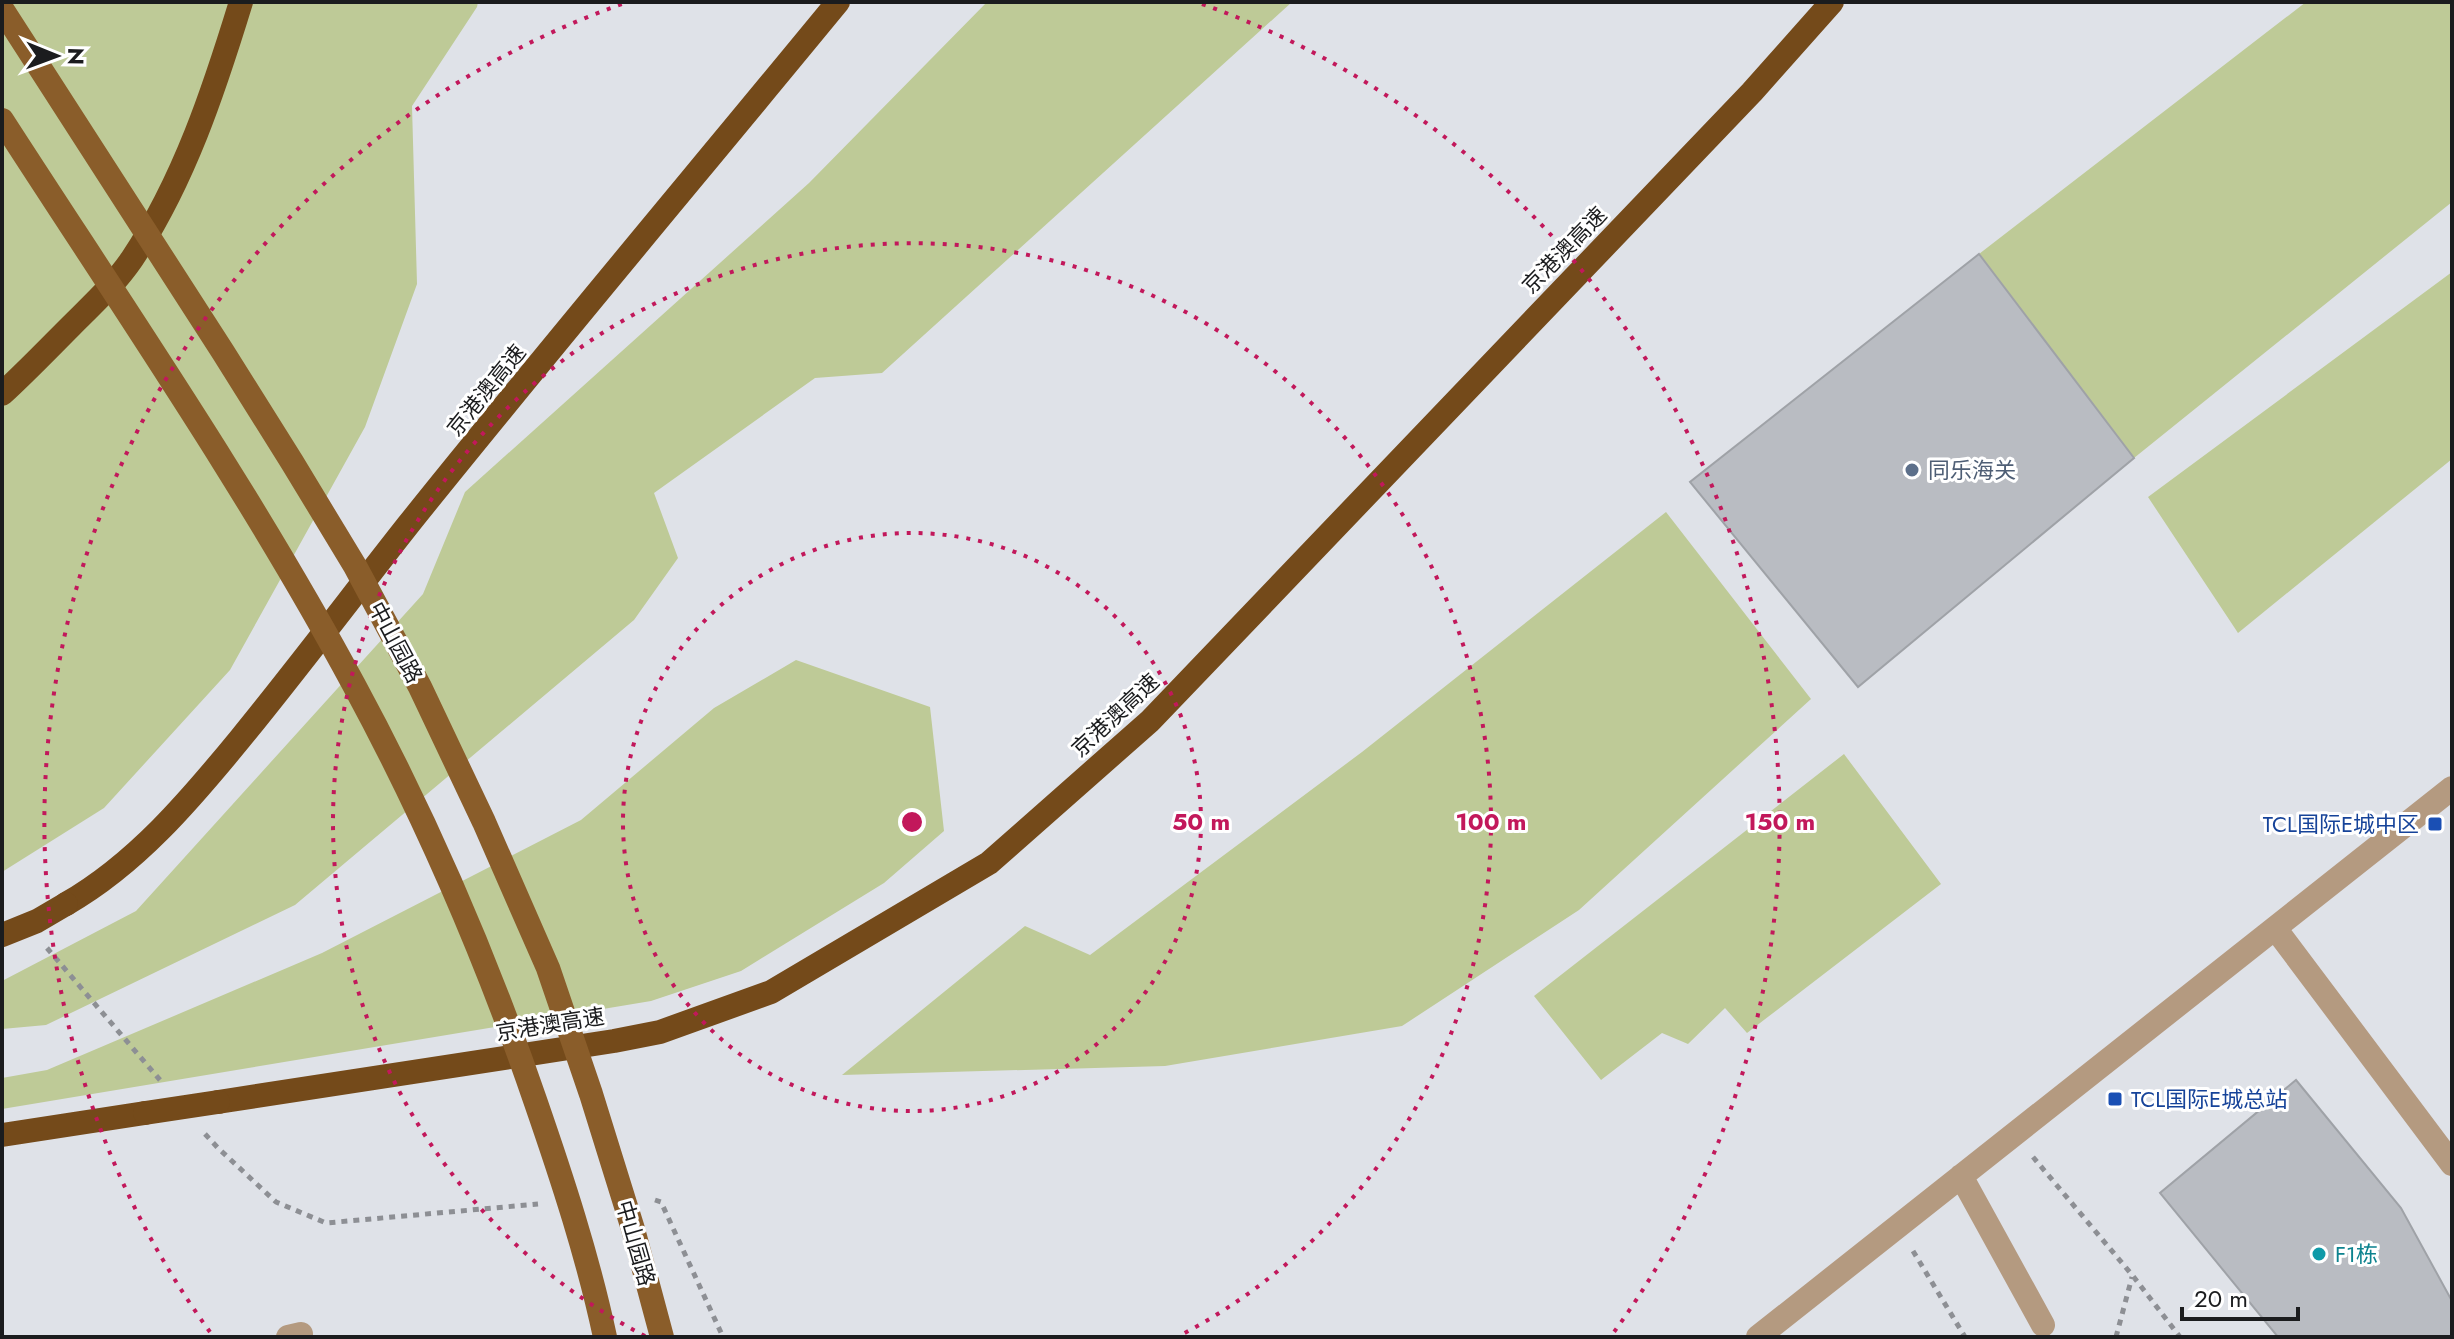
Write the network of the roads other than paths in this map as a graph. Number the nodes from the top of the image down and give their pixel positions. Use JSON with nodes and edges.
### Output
{"nodes":[{"id":1,"x":241,"y":2,"type":"edge"},
{"id":2,"x":838,"y":2,"type":"edge"},
{"id":3,"x":1832,"y":2,"type":"edge"},
{"id":4,"x":2,"y":9,"type":"edge"},
{"id":5,"x":2,"y":120,"type":"edge"},
{"id":6,"x":2,"y":394,"type":"edge"},
{"id":7,"x":2452,"y":788,"type":"edge"},
{"id":8,"x":2275,"y":928,"type":"junction"},
{"id":9,"x":2,"y":935,"type":"edge"},
{"id":10,"x":2,"y":1135,"type":"edge"},
{"id":11,"x":2452,"y":1164,"type":"edge"},
{"id":12,"x":1961,"y":1176,"type":"junction"},
{"id":13,"x":2043,"y":1325,"type":"dead end"},
{"id":14,"x":288,"y":1337,"type":"edge"},
{"id":15,"x":301,"y":1337,"type":"edge"},
{"id":16,"x":605,"y":1337,"type":"edge"},
{"id":17,"x":662,"y":1337,"type":"edge"},
{"id":18,"x":1758,"y":1337,"type":"edge"}],
"edges":[{"from":1,"to":6,"type":"highway"},
{"from":2,"to":9,"type":"highway","name":"京港澳高速","bridge":true},
{"from":3,"to":10,"type":"highway","name":"京港澳高速","bridge":true},
{"from":4,"to":17,"type":"main road","name":"中山园路","bridge":true},
{"from":5,"to":16,"type":"main road","bridge":true},
{"from":7,"to":8,"type":"lane"},
{"from":8,"to":11,"type":"lane"},
{"from":8,"to":12,"type":"lane"},
{"from":12,"to":13,"type":"lane"},
{"from":12,"to":18,"type":"lane"},
{"from":14,"to":15,"type":"lane"}]}
